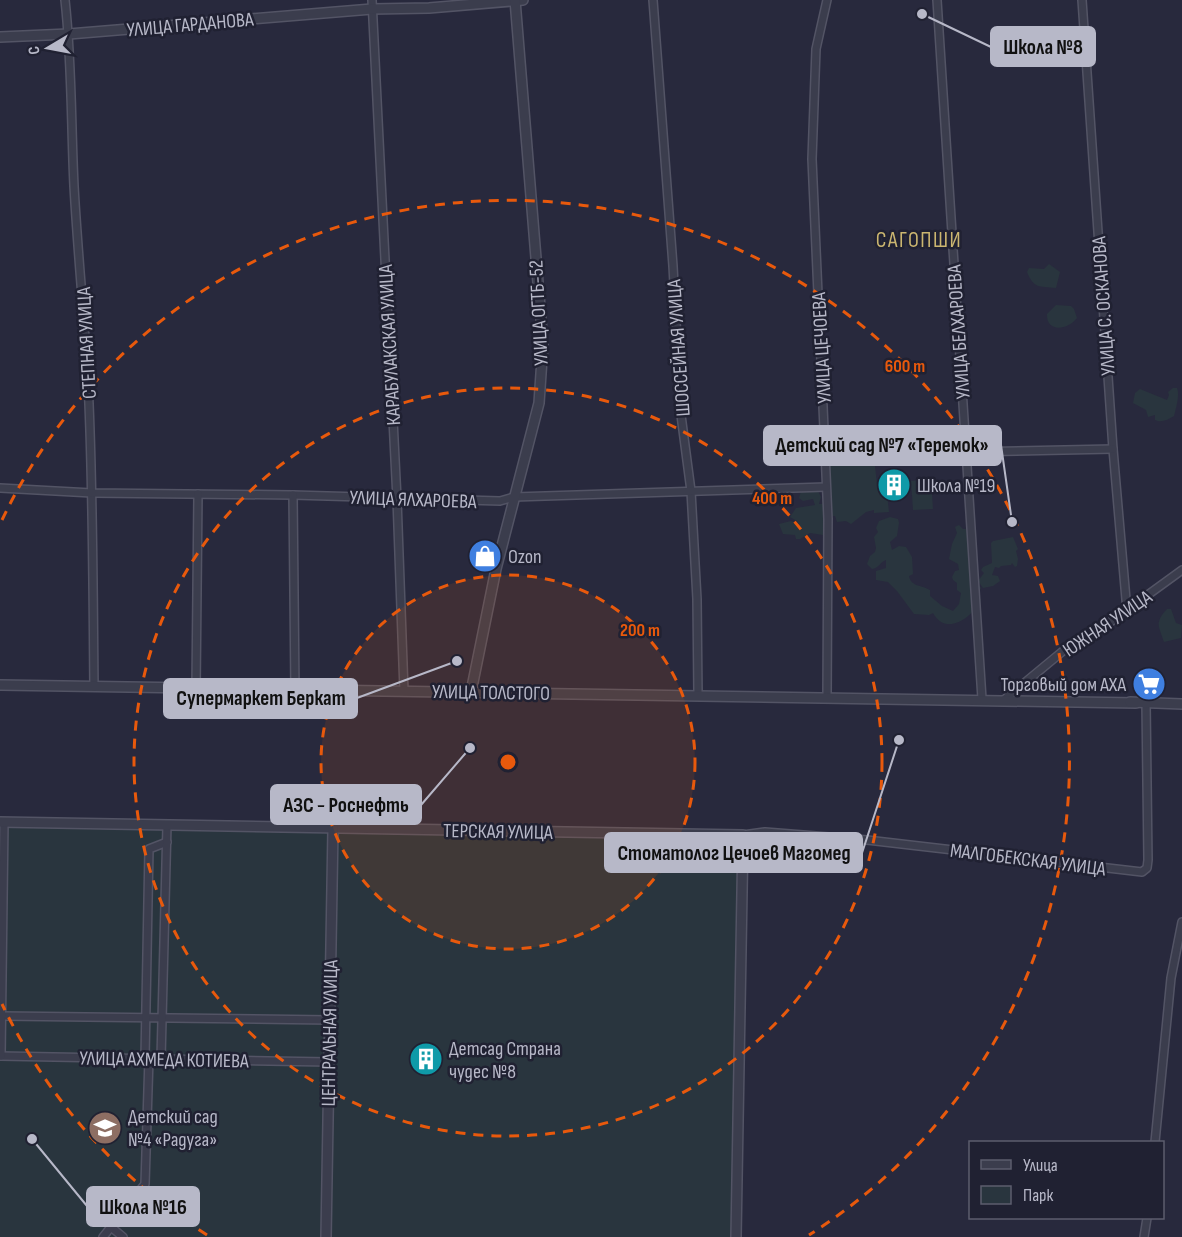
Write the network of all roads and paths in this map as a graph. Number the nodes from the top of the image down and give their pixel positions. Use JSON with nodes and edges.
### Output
{"nodes":[{"id":1,"x":65,"y":0,"type":"edge"},
{"id":2,"x":515,"y":0,"type":"edge"},
{"id":3,"x":523,"y":0,"type":"edge"},
{"id":4,"x":653,"y":0,"type":"edge"},
{"id":5,"x":827,"y":0,"type":"edge"},
{"id":6,"x":937,"y":0,"type":"edge"},
{"id":7,"x":1082,"y":0,"type":"edge"},
{"id":8,"x":372,"y":5,"type":"edge"},
{"id":9,"x":69,"y":34,"type":"junction"},
{"id":10,"x":0,"y":37,"type":"edge"},
{"id":11,"x":1113,"y":449,"type":"junction"},
{"id":12,"x":966,"y":452,"type":"junction"},
{"id":13,"x":826,"y":487,"type":"junction"},
{"id":14,"x":0,"y":488,"type":"edge"},
{"id":15,"x":691,"y":491,"type":"junction"},
{"id":16,"x":92,"y":494,"type":"junction"},
{"id":17,"x":198,"y":494,"type":"junction"},
{"id":18,"x":293,"y":495,"type":"junction"},
{"id":19,"x":514,"y":497,"type":"junction"},
{"id":20,"x":397,"y":499,"type":"junction"},
{"id":21,"x":1182,"y":570,"type":"edge"},
{"id":22,"x":1127,"y":611,"type":"junction"},
{"id":23,"x":0,"y":686,"type":"edge"},
{"id":24,"x":94,"y":687,"type":"junction"},
{"id":25,"x":196,"y":688,"type":"junction"},
{"id":26,"x":295,"y":690,"type":"junction"},
{"id":27,"x":404,"y":691,"type":"junction"},
{"id":28,"x":471,"y":692,"type":"junction"},
{"id":29,"x":698,"y":695,"type":"junction"},
{"id":30,"x":827,"y":697,"type":"junction"},
{"id":31,"x":982,"y":699,"type":"junction"},
{"id":32,"x":1005,"y":699,"type":"junction"},
{"id":33,"x":1124,"y":702,"type":"junction"},
{"id":34,"x":1146,"y":703,"type":"junction"},
{"id":35,"x":1182,"y":704,"type":"edge"},
{"id":36,"x":2,"y":822,"type":"edge"},
{"id":37,"x":167,"y":825,"type":"junction"},
{"id":38,"x":333,"y":828,"type":"junction"},
{"id":39,"x":743,"y":835,"type":"junction"},
{"id":40,"x":167,"y":842,"type":"junction"},
{"id":41,"x":1182,"y":922,"type":"edge"},
{"id":42,"x":2,"y":1016,"type":"junction"},
{"id":43,"x":145,"y":1018,"type":"junction"},
{"id":44,"x":162,"y":1018,"type":"junction"},
{"id":45,"x":330,"y":1020,"type":"junction"},
{"id":46,"x":1,"y":1056,"type":"edge"},
{"id":47,"x":147,"y":1058,"type":"junction"},
{"id":48,"x":161,"y":1059,"type":"junction"},
{"id":49,"x":329,"y":1062,"type":"junction"},
{"id":50,"x":1155,"y":1141,"type":"edge"},
{"id":51,"x":1147,"y":1219,"type":"edge"},
{"id":52,"x":111,"y":1227,"type":"junction"},
{"id":53,"x":103,"y":1237,"type":"edge"},
{"id":54,"x":123,"y":1237,"type":"edge"},
{"id":55,"x":326,"y":1237,"type":"edge"},
{"id":56,"x":736,"y":1237,"type":"edge"},
{"id":57,"x":1144,"y":1237,"type":"edge"}],
"edges":[{"from":1,"to":9,"type":"street","name":"СТЕПНАЯ УЛИЦА"},
{"from":2,"to":3,"type":"street","name":"УЛИЦА ГАРДАНОВА"},
{"from":2,"to":8,"type":"street","name":"УЛИЦА ГАРДАНОВА"},
{"from":2,"to":19,"type":"street","name":"УЛИЦА ОГТБ-52"},
{"from":4,"to":15,"type":"street","name":"ШОССЕЙНАЯ УЛИЦА"},
{"from":5,"to":13,"type":"street","name":"УЛИЦА ЦЕЧОЕВА"},
{"from":6,"to":12,"type":"street","name":"УЛИЦА БЕЛХАРОЕВА"},
{"from":7,"to":11,"type":"street","name":"УЛИЦА С. ОСКАНОВА"},
{"from":8,"to":9,"type":"street","name":"УЛИЦА ГАРДАНОВА"},
{"from":8,"to":20,"type":"street","name":"КАРАБУЛАКСКАЯ УЛИЦА"},
{"from":9,"to":10,"type":"street","name":"УЛИЦА ГАРДАНОВА"},
{"from":9,"to":16,"type":"street","name":"СТЕПНАЯ УЛИЦА"},
{"from":11,"to":12,"type":"street"},
{"from":11,"to":22,"type":"street","name":"УЛИЦА С. ОСКАНОВА"},
{"from":12,"to":31,"type":"street","name":"УЛИЦА БЕЛХАРОЕВА"},
{"from":13,"to":15,"type":"street","name":"УЛИЦА ЯЛХАРОЕВА"},
{"from":13,"to":30,"type":"street","name":"УЛИЦА ЦЕЧОЕВА"},
{"from":14,"to":16,"type":"street","name":"УЛИЦА ЯЛХАРОЕВА"},
{"from":15,"to":19,"type":"street","name":"УЛИЦА ЯЛХАРОЕВА"},
{"from":15,"to":29,"type":"street","name":"ШОССЕЙНАЯ УЛИЦА"},
{"from":16,"to":17,"type":"street","name":"УЛИЦА ЯЛХАРОЕВА"},
{"from":16,"to":24,"type":"street","name":"СТЕПНАЯ УЛИЦА"},
{"from":17,"to":18,"type":"street","name":"УЛИЦА ЯЛХАРОЕВА"},
{"from":17,"to":25,"type":"street"},
{"from":18,"to":20,"type":"street","name":"УЛИЦА ЯЛХАРОЕВА"},
{"from":18,"to":26,"type":"street"},
{"from":19,"to":20,"type":"street","name":"УЛИЦА ЯЛХАРОЕВА"},
{"from":19,"to":28,"type":"street","name":"УЛИЦА ОГТБ-52"},
{"from":20,"to":27,"type":"street","name":"КАРАБУЛАКСКАЯ УЛИЦА"},
{"from":21,"to":22,"type":"street","name":"ЮЖНАЯ УЛИЦА"},
{"from":22,"to":32,"type":"street","name":"ЮЖНАЯ УЛИЦА"},
{"from":23,"to":24,"type":"street","name":"УЛИЦА ТОЛСТОГО"},
{"from":24,"to":25,"type":"street","name":"УЛИЦА ТОЛСТОГО"},
{"from":25,"to":26,"type":"street","name":"УЛИЦА ТОЛСТОГО"},
{"from":26,"to":27,"type":"street","name":"УЛИЦА ТОЛСТОГО"},
{"from":27,"to":28,"type":"street","name":"УЛИЦА ТОЛСТОГО"},
{"from":28,"to":29,"type":"street","name":"УЛИЦА ТОЛСТОГО"},
{"from":29,"to":30,"type":"street","name":"УЛИЦА ТОЛСТОГО"},
{"from":30,"to":31,"type":"street","name":"УЛИЦА ТОЛСТОГО"},
{"from":31,"to":32,"type":"street"},
{"from":31,"to":33,"type":"street"},
{"from":32,"to":33,"type":"street"},
{"from":33,"to":34,"type":"street"},
{"from":34,"to":35,"type":"street"},
{"from":34,"to":39,"type":"street","name":"МАЛГОБЕКСКАЯ УЛИЦА"},
{"from":36,"to":37,"type":"street","name":"ТЕРСКАЯ УЛИЦА"},
{"from":36,"to":42,"type":"street"},
{"from":37,"to":38,"type":"street","name":"ТЕРСКАЯ УЛИЦА"},
{"from":37,"to":40,"type":"street"},
{"from":38,"to":39,"type":"street","name":"ТЕРСКАЯ УЛИЦА"},
{"from":38,"to":45,"type":"street","name":"ЦЕНТРАЛЬНАЯ УЛИЦА"},
{"from":39,"to":56,"type":"street"},
{"from":40,"to":43,"type":"street"},
{"from":40,"to":44,"type":"street"},
{"from":41,"to":50,"type":"street"},
{"from":42,"to":43,"type":"street","name":"УЛИЦА АХМЕДА КОТИЕВА"},
{"from":42,"to":46,"type":"street"},
{"from":43,"to":44,"type":"street","name":"УЛИЦА АХМЕДА КОТИЕВА"},
{"from":43,"to":47,"type":"street"},
{"from":44,"to":45,"type":"street","name":"УЛИЦА АХМЕДА КОТИЕВА"},
{"from":44,"to":48,"type":"street"},
{"from":45,"to":49,"type":"street","name":"ЦЕНТРАЛЬНАЯ УЛИЦА"},
{"from":46,"to":47,"type":"street","name":"УЛИЦА АХМЕДА КОТИЕВА"},
{"from":47,"to":48,"type":"street","name":"УЛИЦА АХМЕДА КОТИЕВА"},
{"from":47,"to":52,"type":"street"},
{"from":48,"to":49,"type":"street","name":"УЛИЦА АХМЕДА КОТИЕВА"},
{"from":49,"to":55,"type":"street","name":"ЦЕНТРАЛЬНАЯ УЛИЦА"},
{"from":51,"to":57,"type":"street"},
{"from":52,"to":53,"type":"street"},
{"from":52,"to":54,"type":"street"}]}
